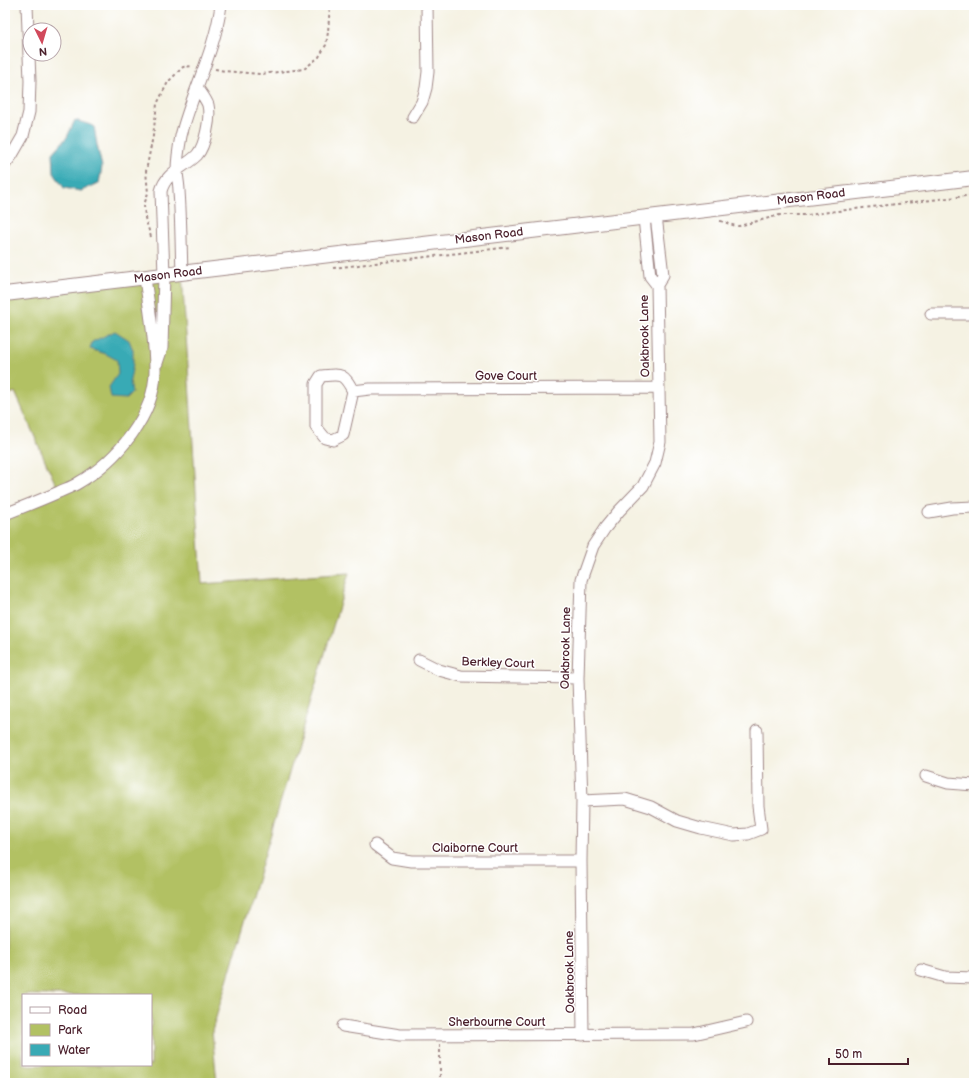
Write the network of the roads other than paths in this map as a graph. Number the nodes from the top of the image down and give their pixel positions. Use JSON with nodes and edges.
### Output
{"nodes":[{"id":1,"x":27,"y":5,"type":"edge"},
{"id":2,"x":221,"y":5,"type":"edge"},
{"id":3,"x":427,"y":5,"type":"edge"},
{"id":4,"x":197,"y":87,"type":"junction"},
{"id":5,"x":413,"y":116,"type":"dead end"},
{"id":6,"x":5,"y":164,"type":"edge"},
{"id":7,"x":177,"y":169,"type":"junction"},
{"id":8,"x":974,"y":178,"type":"edge"},
{"id":9,"x":650,"y":217,"type":"junction"},
{"id":10,"x":182,"y":273,"type":"junction"},
{"id":11,"x":164,"y":276,"type":"junction"},
{"id":12,"x":146,"y":278,"type":"junction"},
{"id":13,"x":5,"y":294,"type":"edge"},
{"id":14,"x":931,"y":314,"type":"dead end"},
{"id":15,"x":974,"y":314,"type":"edge"},
{"id":16,"x":155,"y":370,"type":"junction"},
{"id":17,"x":659,"y":388,"type":"junction"},
{"id":18,"x":353,"y":392,"type":"junction"},
{"id":19,"x":974,"y":507,"type":"edge"},
{"id":20,"x":929,"y":512,"type":"dead end"},
{"id":21,"x":5,"y":514,"type":"edge"},
{"id":22,"x":419,"y":660,"type":"dead end"},
{"id":23,"x":578,"y":678,"type":"junction"},
{"id":24,"x":757,"y":731,"type":"dead end"},
{"id":25,"x":926,"y":776,"type":"dead end"},
{"id":26,"x":974,"y":785,"type":"edge"},
{"id":27,"x":582,"y":801,"type":"junction"},
{"id":28,"x":375,"y":845,"type":"dead end"},
{"id":29,"x":581,"y":861,"type":"junction"},
{"id":30,"x":922,"y":970,"type":"dead end"},
{"id":31,"x":974,"y":978,"type":"edge"},
{"id":32,"x":746,"y":1022,"type":"dead end"},
{"id":33,"x":343,"y":1026,"type":"dead end"},
{"id":34,"x":584,"y":1035,"type":"junction"}],
"edges":[{"from":1,"to":6,"type":"street"},
{"from":2,"to":4,"type":"street"},
{"from":3,"to":5,"type":"street"},
{"from":4,"to":7,"type":"street"},
{"from":4,"to":7,"type":"street"},
{"from":7,"to":10,"type":"street"},
{"from":7,"to":11,"type":"street"},
{"from":8,"to":9,"type":"main road","name":"Mason Road"},
{"from":9,"to":10,"type":"main road","name":"Mason Road"},
{"from":9,"to":17,"type":"street","name":"Oakbrook Lane"},
{"from":10,"to":11,"type":"main road","name":"Mason Road"},
{"from":11,"to":12,"type":"main road","name":"Mason Road"},
{"from":11,"to":16,"type":"street"},
{"from":12,"to":13,"type":"main road","name":"Mason Road"},
{"from":12,"to":16,"type":"street"},
{"from":14,"to":15,"type":"street"},
{"from":16,"to":21,"type":"street"},
{"from":17,"to":18,"type":"street","name":"Gove Court"},
{"from":17,"to":23,"type":"street","name":"Oakbrook Lane"},
{"from":18,"to":18,"type":"street"},
{"from":19,"to":20,"type":"street"},
{"from":22,"to":23,"type":"street","name":"Berkley Court"},
{"from":23,"to":27,"type":"street","name":"Oakbrook Lane"},
{"from":24,"to":27,"type":"street"},
{"from":25,"to":26,"type":"street"},
{"from":27,"to":29,"type":"street","name":"Oakbrook Lane"},
{"from":28,"to":29,"type":"street","name":"Claiborne Court"},
{"from":29,"to":34,"type":"street","name":"Oakbrook Lane"},
{"from":30,"to":31,"type":"street"},
{"from":32,"to":34,"type":"street","name":"Sherbourne Court"},
{"from":33,"to":34,"type":"street","name":"Sherbourne Court"}]}
